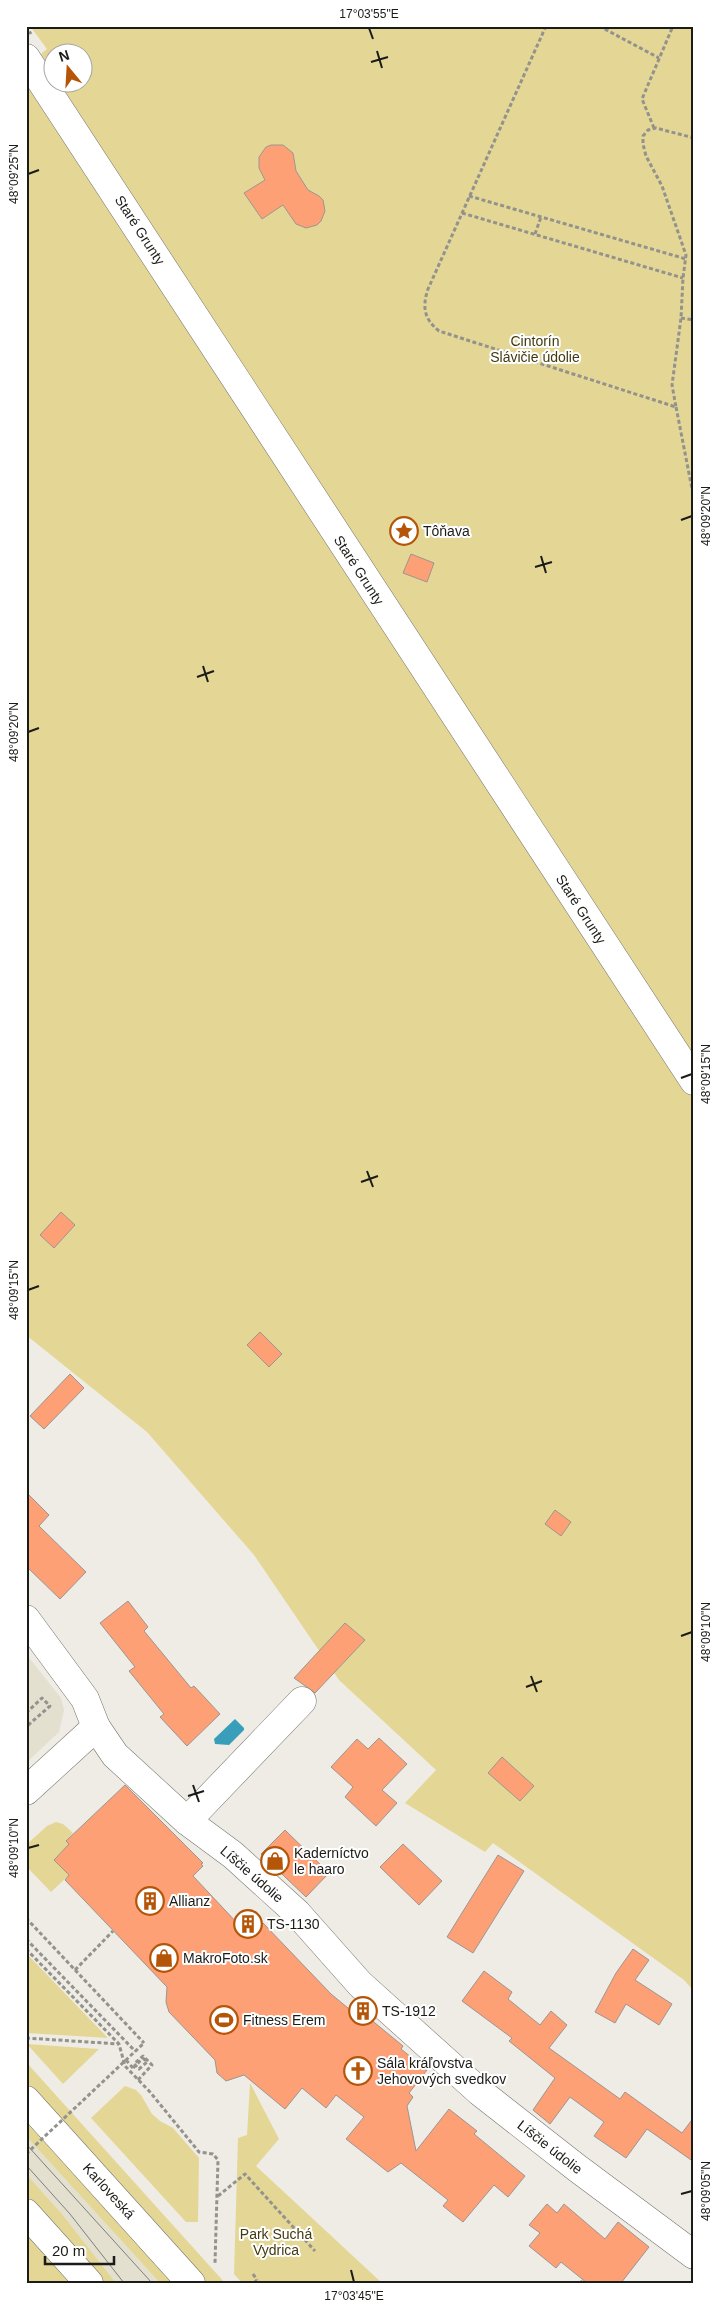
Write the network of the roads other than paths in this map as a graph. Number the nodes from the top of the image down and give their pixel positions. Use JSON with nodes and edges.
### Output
{"nodes":[{"id":1,"x":26,"y":58,"type":"edge"},
{"id":2,"x":694,"y":1081,"type":"edge"},
{"id":3,"x":26,"y":1619,"type":"edge"},
{"id":4,"x":302,"y":1701,"type":"dead end"},
{"id":5,"x":96,"y":1727,"type":"junction"},
{"id":6,"x":26,"y":1791,"type":"edge"},
{"id":7,"x":188,"y":1821,"type":"junction"},
{"id":8,"x":26,"y":2100,"type":"edge"},
{"id":9,"x":26,"y":2213,"type":"edge"},
{"id":10,"x":694,"y":2255,"type":"edge"},
{"id":11,"x":89,"y":2283,"type":"edge"},
{"id":12,"x":191,"y":2283,"type":"edge"}],
"edges":[{"from":1,"to":2,"type":"street","name":"Staré Grunty"},
{"from":3,"to":5,"type":"street","name":"Líščie údolie"},
{"from":4,"to":7,"type":"street"},
{"from":5,"to":6,"type":"street"},
{"from":5,"to":7,"type":"street","name":"Líščie údolie"},
{"from":7,"to":10,"type":"street","name":"Líščie údolie"},
{"from":8,"to":12,"type":"street","name":"Karloveská"},
{"from":9,"to":11,"type":"street"}]}
